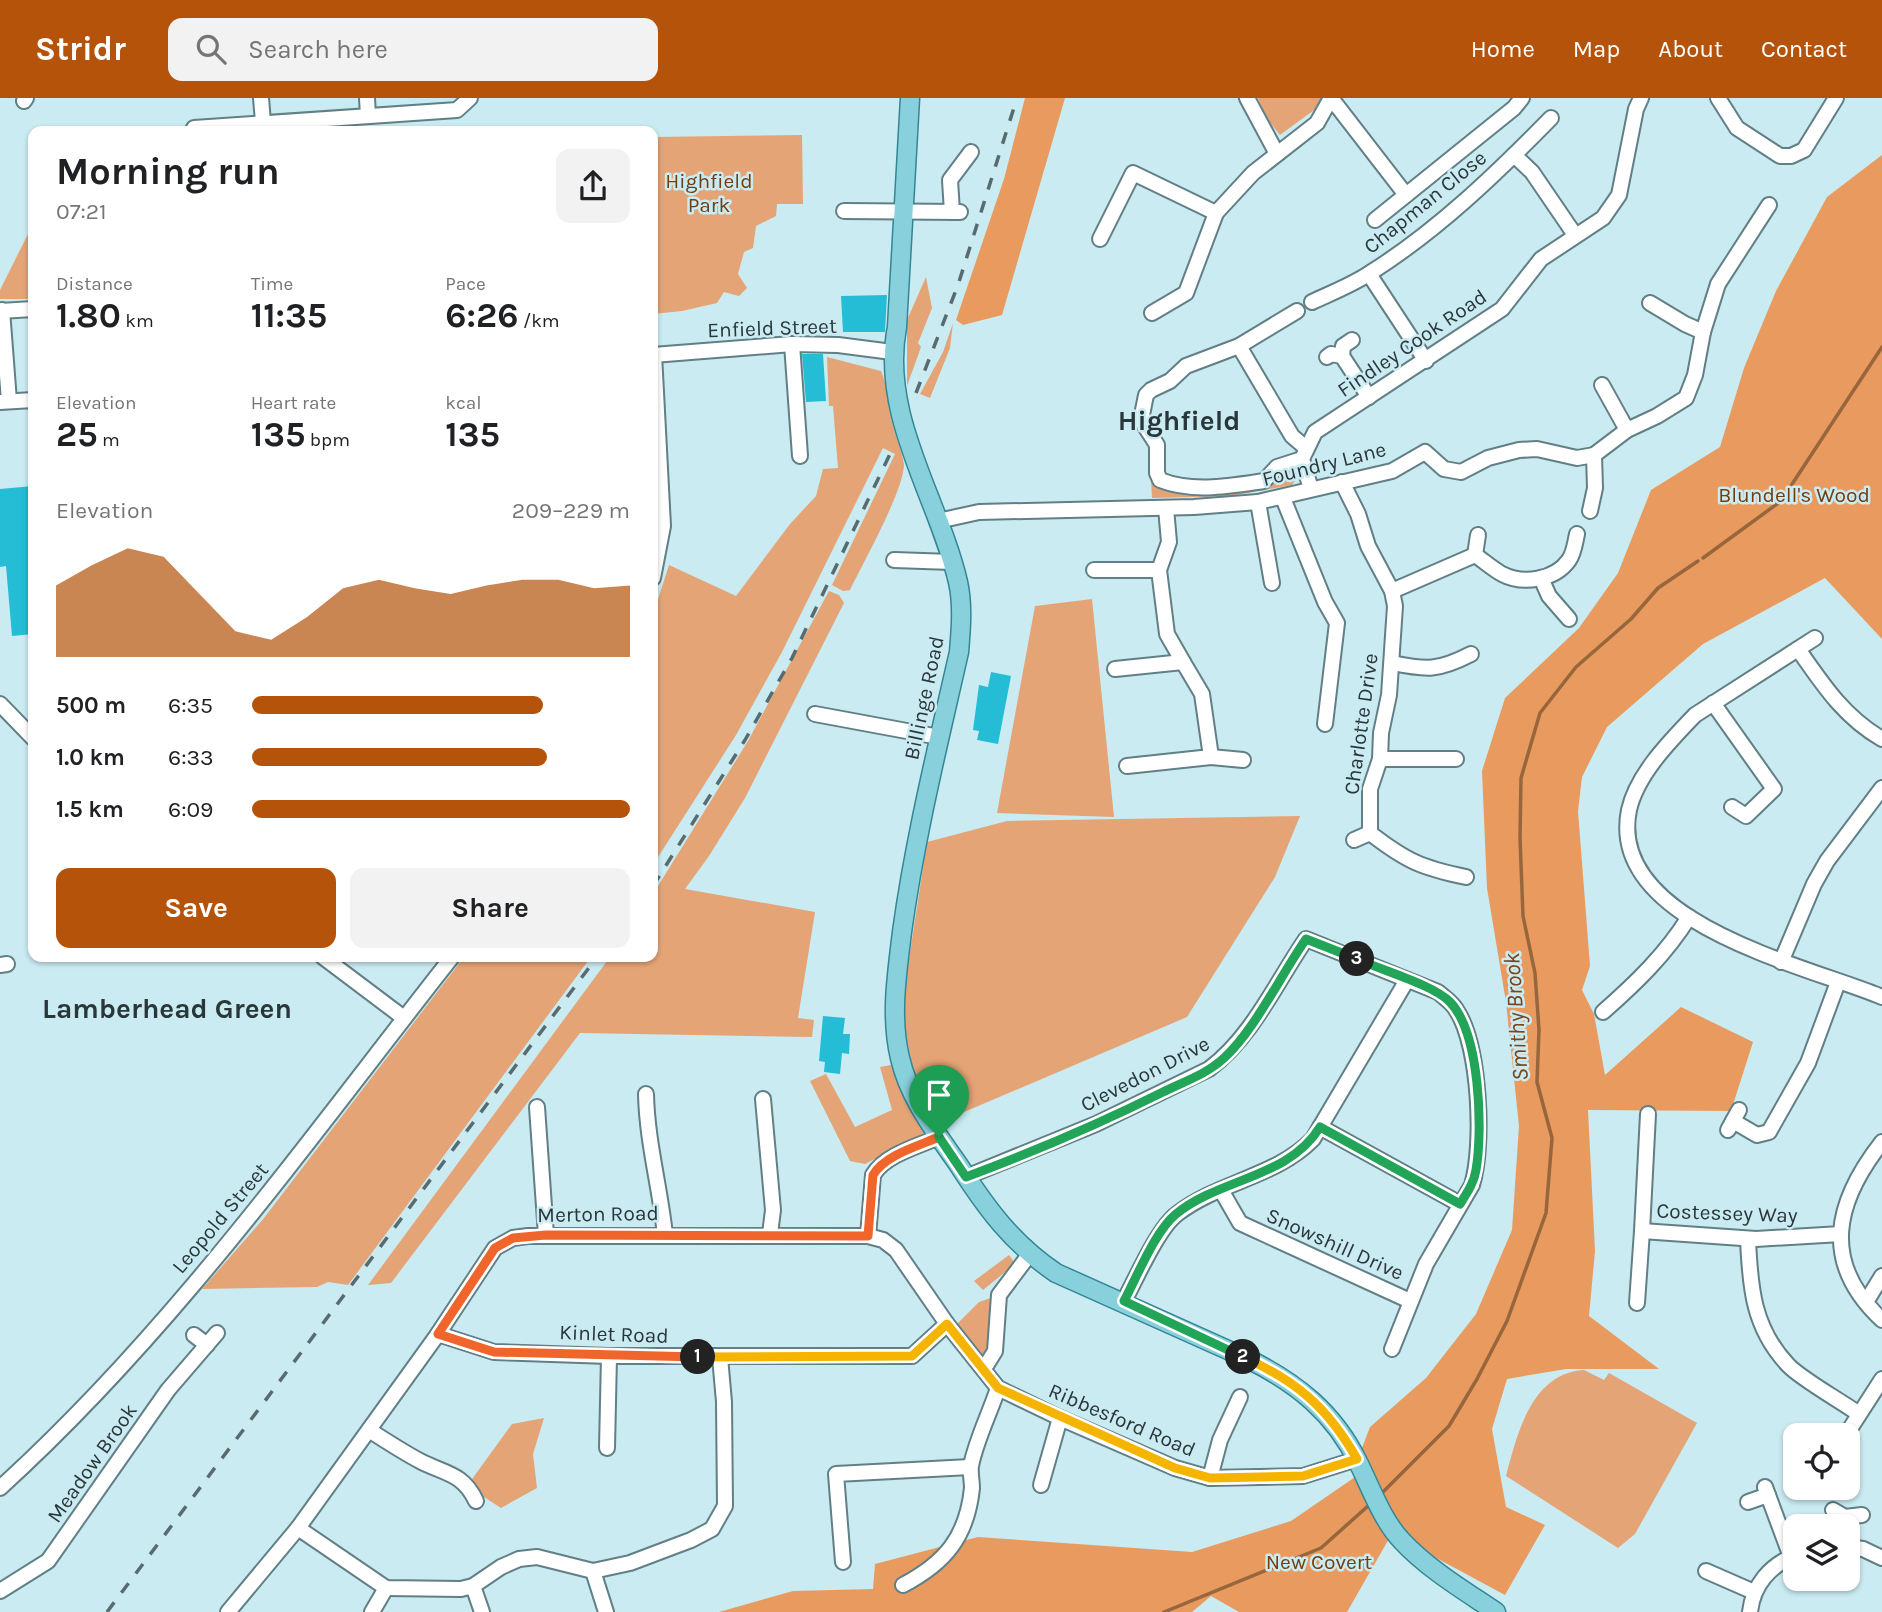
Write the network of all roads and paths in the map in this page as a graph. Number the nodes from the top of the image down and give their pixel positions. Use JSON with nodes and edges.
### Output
{"nodes":[{"id":1,"x":261,"y":98,"type":"edge"},
{"id":2,"x":367,"y":98,"type":"edge"},
{"id":3,"x":470,"y":98,"type":"edge"},
{"id":4,"x":910,"y":98,"type":"edge"},
{"id":5,"x":1247,"y":98,"type":"edge"},
{"id":6,"x":1331,"y":98,"type":"edge"},
{"id":7,"x":1521,"y":98,"type":"edge"},
{"id":8,"x":1641,"y":98,"type":"edge"},
{"id":9,"x":1718,"y":98,"type":"edge"},
{"id":10,"x":1836,"y":98,"type":"edge"},
{"id":11,"x":368,"y":116,"type":"junction"},
{"id":12,"x":1551,"y":118,"type":"dead end"},
{"id":13,"x":262,"y":122,"type":"junction"},
{"id":14,"x":249,"y":126,"type":"edge"},
{"id":15,"x":971,"y":152,"type":"dead end"},
{"id":16,"x":1277,"y":154,"type":"junction"},
{"id":17,"x":1514,"y":155,"type":"junction"},
{"id":18,"x":1406,"y":195,"type":"junction"},
{"id":19,"x":1769,"y":205,"type":"dead end"},
{"id":20,"x":844,"y":211,"type":"dead end"},
{"id":21,"x":902,"y":212,"type":"junction"},
{"id":22,"x":1216,"y":213,"type":"junction"},
{"id":23,"x":1375,"y":220,"type":"dead end"},
{"id":24,"x":1575,"y":235,"type":"junction"},
{"id":25,"x":1100,"y":239,"type":"dead end"},
{"id":26,"x":1369,"y":274,"type":"junction"},
{"id":27,"x":1312,"y":302,"type":"dead end"},
{"id":28,"x":1650,"y":303,"type":"dead end"},
{"id":29,"x":28,"y":309,"type":"edge"},
{"id":30,"x":1,"y":310,"type":"edge"},
{"id":31,"x":1297,"y":311,"type":"dead end"},
{"id":32,"x":1152,"y":313,"type":"dead end"},
{"id":33,"x":1703,"y":332,"type":"junction"},
{"id":34,"x":1352,"y":341,"type":"dead end"},
{"id":35,"x":792,"y":344,"type":"junction"},
{"id":36,"x":1238,"y":346,"type":"junction"},
{"id":37,"x":892,"y":352,"type":"junction"},
{"id":38,"x":658,"y":354,"type":"edge"},
{"id":39,"x":1342,"y":356,"type":"junction"},
{"id":40,"x":1327,"y":358,"type":"dead end"},
{"id":41,"x":1426,"y":361,"type":"junction"},
{"id":42,"x":1602,"y":384,"type":"dead end"},
{"id":43,"x":1369,"y":397,"type":"junction"},
{"id":44,"x":28,"y":400,"type":"edge"},
{"id":45,"x":5,"y":402,"type":"edge"},
{"id":46,"x":1627,"y":430,"type":"junction"},
{"id":47,"x":658,"y":440,"type":"edge"},
{"id":48,"x":1304,"y":454,"type":"junction"},
{"id":49,"x":1594,"y":455,"type":"junction"},
{"id":50,"x":800,"y":456,"type":"dead end"},
{"id":51,"x":1342,"y":482,"type":"junction"},
{"id":52,"x":1311,"y":489,"type":"junction"},
{"id":53,"x":1283,"y":498,"type":"junction"},
{"id":54,"x":1258,"y":502,"type":"junction"},
{"id":55,"x":1166,"y":508,"type":"junction"},
{"id":56,"x":1590,"y":511,"type":"dead end"},
{"id":57,"x":938,"y":521,"type":"junction"},
{"id":58,"x":1577,"y":534,"type":"dead end"},
{"id":59,"x":1478,"y":536,"type":"dead end"},
{"id":60,"x":658,"y":552,"type":"edge"},
{"id":61,"x":1475,"y":555,"type":"junction"},
{"id":62,"x":894,"y":560,"type":"dead end"},
{"id":63,"x":952,"y":562,"type":"junction"},
{"id":64,"x":1094,"y":570,"type":"dead end"},
{"id":65,"x":1159,"y":570,"type":"junction"},
{"id":66,"x":1541,"y":578,"type":"junction"},
{"id":67,"x":1272,"y":583,"type":"dead end"},
{"id":68,"x":1392,"y":591,"type":"junction"},
{"id":69,"x":1569,"y":619,"type":"dead end"},
{"id":70,"x":1815,"y":638,"type":"dead end"},
{"id":71,"x":1798,"y":649,"type":"junction"},
{"id":72,"x":1471,"y":654,"type":"dead end"},
{"id":73,"x":1183,"y":662,"type":"junction"},
{"id":74,"x":1392,"y":663,"type":"junction"},
{"id":75,"x":1115,"y":669,"type":"dead end"},
{"id":76,"x":1713,"y":703,"type":"junction"},
{"id":77,"x":0,"y":704,"type":"edge"},
{"id":78,"x":815,"y":714,"type":"dead end"},
{"id":79,"x":1325,"y":724,"type":"dead end"},
{"id":80,"x":28,"y":733,"type":"edge"},
{"id":81,"x":939,"y":737,"type":"junction"},
{"id":82,"x":1882,"y":739,"type":"edge"},
{"id":83,"x":1211,"y":757,"type":"junction"},
{"id":84,"x":1380,"y":758,"type":"junction"},
{"id":85,"x":1456,"y":759,"type":"dead end"},
{"id":86,"x":1243,"y":760,"type":"dead end"},
{"id":87,"x":1127,"y":766,"type":"dead end"},
{"id":88,"x":1882,"y":788,"type":"edge"},
{"id":89,"x":1732,"y":807,"type":"dead end"},
{"id":90,"x":1370,"y":833,"type":"junction"},
{"id":91,"x":1354,"y":840,"type":"dead end"},
{"id":92,"x":1466,"y":877,"type":"dead end"},
{"id":93,"x":1689,"y":917,"type":"junction"},
{"id":94,"x":330,"y":962,"type":"edge"},
{"id":95,"x":448,"y":962,"type":"edge"},
{"id":96,"x":1781,"y":962,"type":"junction"},
{"id":97,"x":1407,"y":980,"type":"junction"},
{"id":98,"x":1838,"y":982,"type":"junction"},
{"id":99,"x":1882,"y":997,"type":"edge"},
{"id":100,"x":1603,"y":1011,"type":"dead end"},
{"id":101,"x":404,"y":1018,"type":"junction"},
{"id":102,"x":646,"y":1094,"type":"dead end"},
{"id":103,"x":763,"y":1100,"type":"dead end"},
{"id":104,"x":537,"y":1107,"type":"dead end"},
{"id":105,"x":1648,"y":1114,"type":"dead end"},
{"id":106,"x":1734,"y":1120,"type":"dead end"},
{"id":107,"x":1320,"y":1127,"type":"junction"},
{"id":108,"x":939,"y":1137,"type":"junction"},
{"id":109,"x":1882,"y":1142,"type":"edge"},
{"id":110,"x":966,"y":1177,"type":"junction"},
{"id":111,"x":1221,"y":1191,"type":"junction"},
{"id":112,"x":1460,"y":1204,"type":"junction"},
{"id":113,"x":1642,"y":1231,"type":"junction"},
{"id":114,"x":665,"y":1234,"type":"junction"},
{"id":115,"x":770,"y":1234,"type":"junction"},
{"id":116,"x":1841,"y":1234,"type":"junction"},
{"id":117,"x":546,"y":1235,"type":"junction"},
{"id":118,"x":868,"y":1236,"type":"junction"},
{"id":119,"x":1748,"y":1239,"type":"junction"},
{"id":120,"x":1029,"y":1255,"type":"junction"},
{"id":121,"x":1882,"y":1276,"type":"edge"},
{"id":122,"x":1124,"y":1301,"type":"junction"},
{"id":123,"x":1410,"y":1301,"type":"junction"},
{"id":124,"x":1866,"y":1302,"type":"junction"},
{"id":125,"x":1637,"y":1303,"type":"dead end"},
{"id":126,"x":1876,"y":1319,"type":"edge"},
{"id":127,"x":947,"y":1324,"type":"junction"},
{"id":128,"x":217,"y":1333,"type":"dead end"},
{"id":129,"x":438,"y":1334,"type":"junction"},
{"id":130,"x":194,"y":1335,"type":"dead end"},
{"id":131,"x":207,"y":1345,"type":"junction"},
{"id":132,"x":1392,"y":1349,"type":"dead end"},
{"id":133,"x":609,"y":1356,"type":"junction"},
{"id":134,"x":720,"y":1357,"type":"junction"},
{"id":135,"x":988,"y":1364,"type":"dead end"},
{"id":136,"x":1882,"y":1379,"type":"edge"},
{"id":137,"x":998,"y":1388,"type":"junction"},
{"id":138,"x":1240,"y":1397,"type":"dead end"},
{"id":139,"x":1859,"y":1414,"type":"junction"},
{"id":140,"x":1060,"y":1418,"type":"junction"},
{"id":141,"x":1853,"y":1423,"type":"edge"},
{"id":142,"x":369,"y":1430,"type":"junction"},
{"id":143,"x":607,"y":1448,"type":"dead end"},
{"id":144,"x":1357,"y":1459,"type":"junction"},
{"id":145,"x":970,"y":1467,"type":"junction"},
{"id":146,"x":1210,"y":1478,"type":"junction"},
{"id":147,"x":1041,"y":1485,"type":"dead end"},
{"id":148,"x":0,"y":1488,"type":"edge"},
{"id":149,"x":476,"y":1501,"type":"dead end"},
{"id":150,"x":1748,"y":1502,"type":"dead end"},
{"id":151,"x":298,"y":1528,"type":"junction"},
{"id":152,"x":1783,"y":1532,"type":"edge"},
{"id":153,"x":1860,"y":1549,"type":"edge"},
{"id":154,"x":1882,"y":1558,"type":"edge"},
{"id":155,"x":843,"y":1562,"type":"dead end"},
{"id":156,"x":1783,"y":1563,"type":"edge"},
{"id":157,"x":593,"y":1571,"type":"junction"},
{"id":158,"x":1706,"y":1571,"type":"dead end"},
{"id":159,"x":903,"y":1585,"type":"dead end"},
{"id":160,"x":473,"y":1586,"type":"junction"},
{"id":161,"x":386,"y":1588,"type":"junction"},
{"id":162,"x":0,"y":1591,"type":"edge"},
{"id":163,"x":1754,"y":1592,"type":"junction"},
{"id":164,"x":228,"y":1612,"type":"edge"},
{"id":165,"x":372,"y":1612,"type":"edge"},
{"id":166,"x":482,"y":1612,"type":"edge"},
{"id":167,"x":606,"y":1612,"type":"edge"},
{"id":168,"x":1496,"y":1612,"type":"edge"},
{"id":169,"x":1750,"y":1612,"type":"edge"}],
"edges":[{"from":1,"to":13,"type":"street"},
{"from":2,"to":11,"type":"street"},
{"from":3,"to":11,"type":"street"},
{"from":4,"to":21,"type":"main road","name":"Billinge Road"},
{"from":5,"to":16,"type":"street"},
{"from":6,"to":16,"type":"street"},
{"from":6,"to":18,"type":"street"},
{"from":7,"to":18,"type":"street"},
{"from":8,"to":24,"type":"street","name":"Findley Cook Road"},
{"from":9,"to":10,"type":"street"},
{"from":11,"to":13,"type":"street"},
{"from":12,"to":17,"type":"street","name":"Chapman Close"},
{"from":13,"to":14,"type":"street"},
{"from":15,"to":21,"type":"street"},
{"from":16,"to":22,"type":"street"},
{"from":17,"to":24,"type":"street"},
{"from":17,"to":26,"type":"street","name":"Chapman Close"},
{"from":18,"to":23,"type":"street"},
{"from":19,"to":33,"type":"street"},
{"from":20,"to":21,"type":"street"},
{"from":21,"to":37,"type":"main road","name":"Billinge Road"},
{"from":22,"to":25,"type":"street"},
{"from":22,"to":32,"type":"street"},
{"from":24,"to":41,"type":"street","name":"Findley Cook Road"},
{"from":26,"to":27,"type":"street","name":"Chapman Close"},
{"from":26,"to":41,"type":"street"},
{"from":28,"to":33,"type":"street"},
{"from":29,"to":30,"type":"street"},
{"from":30,"to":45,"type":"street"},
{"from":31,"to":36,"type":"street"},
{"from":33,"to":46,"type":"street"},
{"from":34,"to":39,"type":"street"},
{"from":35,"to":37,"type":"street","name":"Enfield Street"},
{"from":35,"to":38,"type":"street","name":"Enfield Street"},
{"from":35,"to":50,"type":"street"},
{"from":36,"to":48,"type":"street"},
{"from":36,"to":48,"type":"street"},
{"from":37,"to":57,"type":"main road","name":"Billinge Road"},
{"from":39,"to":40,"type":"street"},
{"from":39,"to":43,"type":"street"},
{"from":41,"to":43,"type":"street","name":"Findley Cook Road"},
{"from":42,"to":46,"type":"street"},
{"from":43,"to":48,"type":"street","name":"Findley Cook Road"},
{"from":44,"to":45,"type":"street"},
{"from":46,"to":49,"type":"street"},
{"from":47,"to":60,"type":"street"},
{"from":48,"to":52,"type":"street"},
{"from":49,"to":51,"type":"street","name":"Foundry Lane"},
{"from":49,"to":56,"type":"street"},
{"from":51,"to":52,"type":"street","name":"Foundry Lane"},
{"from":51,"to":68,"type":"street","name":"Charlotte Drive"},
{"from":52,"to":53,"type":"street","name":"Foundry Lane"},
{"from":53,"to":54,"type":"street","name":"Foundry Lane"},
{"from":53,"to":79,"type":"street"},
{"from":54,"to":55,"type":"street","name":"Foundry Lane"},
{"from":54,"to":67,"type":"street"},
{"from":55,"to":57,"type":"street","name":"Foundry Lane"},
{"from":55,"to":65,"type":"street"},
{"from":57,"to":63,"type":"main road","name":"Billinge Road"},
{"from":58,"to":66,"type":"street"},
{"from":59,"to":61,"type":"street"},
{"from":61,"to":66,"type":"street"},
{"from":61,"to":68,"type":"street"},
{"from":62,"to":63,"type":"street"},
{"from":63,"to":81,"type":"main road","name":"Billinge Road"},
{"from":64,"to":65,"type":"street"},
{"from":65,"to":73,"type":"street"},
{"from":66,"to":69,"type":"street"},
{"from":68,"to":74,"type":"street","name":"Charlotte Drive"},
{"from":70,"to":71,"type":"street"},
{"from":71,"to":76,"type":"street"},
{"from":71,"to":82,"type":"street"},
{"from":72,"to":74,"type":"street"},
{"from":73,"to":75,"type":"street"},
{"from":73,"to":83,"type":"street"},
{"from":74,"to":84,"type":"street","name":"Charlotte Drive"},
{"from":76,"to":89,"type":"street"},
{"from":76,"to":93,"type":"street"},
{"from":77,"to":80,"type":"street"},
{"from":78,"to":81,"type":"street"},
{"from":81,"to":108,"type":"main road","name":"Billinge Road"},
{"from":83,"to":86,"type":"street"},
{"from":83,"to":87,"type":"street"},
{"from":84,"to":85,"type":"street"},
{"from":84,"to":90,"type":"street","name":"Charlotte Drive"},
{"from":88,"to":96,"type":"street"},
{"from":90,"to":91,"type":"street"},
{"from":90,"to":92,"type":"street"},
{"from":93,"to":96,"type":"street"},
{"from":93,"to":100,"type":"street"},
{"from":94,"to":101,"type":"street"},
{"from":95,"to":101,"type":"street","name":"Leopold Street"},
{"from":96,"to":98,"type":"street"},
{"from":97,"to":107,"type":"street"},
{"from":97,"to":110,"type":"street","name":"Clevedon Drive"},
{"from":97,"to":112,"type":"street","name":"Clevedon Drive"},
{"from":98,"to":99,"type":"street"},
{"from":98,"to":106,"type":"street"},
{"from":101,"to":148,"type":"street","name":"Leopold Street"},
{"from":102,"to":114,"type":"street"},
{"from":103,"to":115,"type":"street"},
{"from":104,"to":117,"type":"street"},
{"from":105,"to":113,"type":"street"},
{"from":107,"to":111,"type":"street"},
{"from":107,"to":112,"type":"street"},
{"from":108,"to":110,"type":"main road","name":"Billinge Road"},
{"from":108,"to":118,"type":"street"},
{"from":109,"to":116,"type":"street"},
{"from":110,"to":120,"type":"main road","name":"Billinge Road"},
{"from":111,"to":122,"type":"street"},
{"from":111,"to":123,"type":"street","name":"Snowshill Drive"},
{"from":112,"to":123,"type":"street","name":"Clevedon Drive"},
{"from":113,"to":119,"type":"street","name":"Costessey Way"},
{"from":113,"to":125,"type":"street","name":"Costessey Way"},
{"from":114,"to":115,"type":"street","name":"Merton Road"},
{"from":114,"to":117,"type":"street","name":"Merton Road"},
{"from":115,"to":118,"type":"street","name":"Merton Road"},
{"from":116,"to":119,"type":"street","name":"Costessey Way"},
{"from":116,"to":124,"type":"street"},
{"from":117,"to":129,"type":"street","name":"Merton Road"},
{"from":118,"to":127,"type":"street","name":"Merton Road"},
{"from":119,"to":139,"type":"street"},
{"from":120,"to":122,"type":"main road","name":"Billinge Road"},
{"from":120,"to":135,"type":"street"},
{"from":121,"to":124,"type":"street"},
{"from":122,"to":144,"type":"main road","name":"Billinge Road"},
{"from":123,"to":132,"type":"street","name":"Clevedon Drive"},
{"from":124,"to":126,"type":"street"},
{"from":127,"to":134,"type":"street","name":"Kinlet Road"},
{"from":127,"to":137,"type":"street","name":"Merton Road"},
{"from":128,"to":131,"type":"street","name":"Meadow Brook"},
{"from":129,"to":133,"type":"street","name":"Kinlet Road"},
{"from":129,"to":142,"type":"street","name":"Merton Road"},
{"from":130,"to":131,"type":"street"},
{"from":131,"to":162,"type":"street","name":"Meadow Brook"},
{"from":133,"to":134,"type":"street","name":"Kinlet Road"},
{"from":133,"to":143,"type":"street"},
{"from":134,"to":157,"type":"street"},
{"from":136,"to":139,"type":"street"},
{"from":137,"to":140,"type":"street","name":"Ribbesford Road"},
{"from":137,"to":145,"type":"street"},
{"from":138,"to":146,"type":"street"},
{"from":139,"to":141,"type":"street"},
{"from":140,"to":146,"type":"street","name":"Ribbesford Road"},
{"from":140,"to":147,"type":"street"},
{"from":142,"to":149,"type":"street"},
{"from":142,"to":151,"type":"street","name":"Merton Road"},
{"from":144,"to":146,"type":"street","name":"Ribbesford Road"},
{"from":144,"to":168,"type":"main road","name":"Billinge Road"},
{"from":145,"to":155,"type":"street"},
{"from":145,"to":159,"type":"street"},
{"from":150,"to":152,"type":"street"},
{"from":151,"to":161,"type":"street"},
{"from":151,"to":164,"type":"street","name":"Merton Road"},
{"from":153,"to":154,"type":"street"},
{"from":156,"to":163,"type":"street"},
{"from":157,"to":160,"type":"street"},
{"from":157,"to":167,"type":"street"},
{"from":158,"to":163,"type":"street"},
{"from":160,"to":161,"type":"street"},
{"from":160,"to":166,"type":"street"},
{"from":161,"to":165,"type":"street"},
{"from":163,"to":169,"type":"street"}]}
